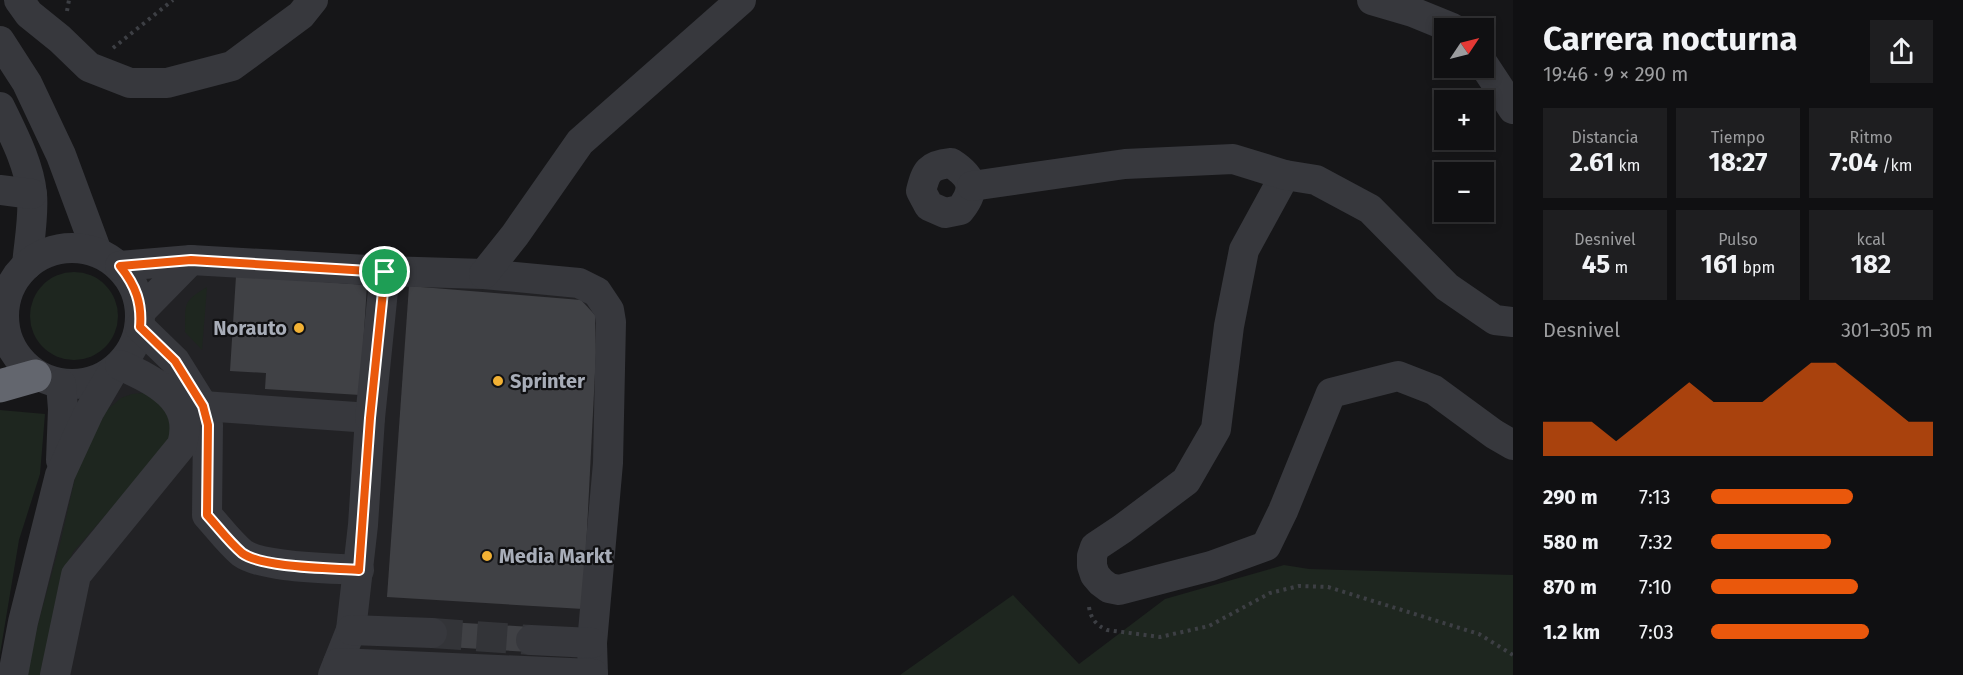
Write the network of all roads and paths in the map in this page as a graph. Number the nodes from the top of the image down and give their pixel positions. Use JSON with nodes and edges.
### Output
{"nodes":[{"id":1,"x":19,"y":0,"type":"edge"},
{"id":2,"x":173,"y":0,"type":"edge"},
{"id":3,"x":313,"y":0,"type":"edge"},
{"id":4,"x":741,"y":0,"type":"edge"},
{"id":5,"x":1372,"y":0,"type":"edge"},
{"id":6,"x":1434,"y":21,"type":"edge"},
{"id":7,"x":0,"y":41,"type":"edge"},
{"id":8,"x":89,"y":67,"type":"junction"},
{"id":9,"x":1493,"y":78,"type":"edge"},
{"id":10,"x":0,"y":107,"type":"edge"},
{"id":11,"x":1513,"y":109,"type":"edge"},
{"id":12,"x":1285,"y":175,"type":"junction"},
{"id":13,"x":972,"y":186,"type":"dead end"},
{"id":14,"x":0,"y":190,"type":"edge"},
{"id":15,"x":32,"y":194,"type":"junction"},
{"id":16,"x":109,"y":259,"type":"junction"},
{"id":17,"x":191,"y":260,"type":"junction"},
{"id":18,"x":27,"y":264,"type":"junction"},
{"id":19,"x":385,"y":272,"type":"junction"},
{"id":20,"x":484,"y":273,"type":"junction"},
{"id":21,"x":3,"y":304,"type":"edge"},
{"id":22,"x":141,"y":319,"type":"junction"},
{"id":23,"x":1513,"y":322,"type":"edge"},
{"id":24,"x":28,"y":368,"type":"edge"},
{"id":25,"x":117,"y":368,"type":"junction"},
{"id":26,"x":0,"y":386,"type":"edge"},
{"id":27,"x":203,"y":406,"type":"junction"},
{"id":28,"x":370,"y":418,"type":"junction"},
{"id":29,"x":1513,"y":445,"type":"edge"},
{"id":30,"x":60,"y":475,"type":"junction"},
{"id":31,"x":359,"y":570,"type":"junction"},
{"id":32,"x":1101,"y":582,"type":"junction"},
{"id":33,"x":351,"y":630,"type":"junction"},
{"id":34,"x":432,"y":633,"type":"tunnel mouth"},
{"id":35,"x":531,"y":639,"type":"tunnel mouth"},
{"id":36,"x":592,"y":642,"type":"junction"},
{"id":37,"x":1513,"y":655,"type":"edge"},
{"id":38,"x":335,"y":669,"type":"edge"},
{"id":39,"x":13,"y":675,"type":"edge"},
{"id":40,"x":55,"y":675,"type":"edge"},
{"id":41,"x":593,"y":675,"type":"edge"}],
"edges":[{"from":1,"to":8,"type":"street"},
{"from":2,"to":8,"type":"path"},
{"from":3,"to":8,"type":"street"},
{"from":4,"to":20,"type":"street"},
{"from":5,"to":6,"type":"street"},
{"from":7,"to":16,"type":"street"},
{"from":9,"to":11,"type":"street"},
{"from":10,"to":15,"type":"street"},
{"from":12,"to":13,"type":"street"},
{"from":12,"to":23,"type":"street"},
{"from":12,"to":32,"type":"street"},
{"from":14,"to":15,"type":"street"},
{"from":15,"to":18,"type":"street"},
{"from":16,"to":17,"type":"street"},
{"from":16,"to":18,"type":"street"},
{"from":16,"to":22,"type":"street"},
{"from":17,"to":19,"type":"street"},
{"from":17,"to":22,"type":"street"},
{"from":18,"to":21,"type":"street"},
{"from":19,"to":20,"type":"street"},
{"from":19,"to":28,"type":"street"},
{"from":20,"to":36,"type":"street"},
{"from":21,"to":24,"type":"street"},
{"from":22,"to":25,"type":"street"},
{"from":22,"to":27,"type":"street"},
{"from":24,"to":25,"type":"street"},
{"from":24,"to":26,"type":"highway"},
{"from":24,"to":30,"type":"street"},
{"from":25,"to":30,"type":"street"},
{"from":25,"to":40,"type":"street"},
{"from":27,"to":28,"type":"street"},
{"from":27,"to":31,"type":"street"},
{"from":28,"to":31,"type":"street"},
{"from":29,"to":32,"type":"street"},
{"from":30,"to":39,"type":"street"},
{"from":31,"to":33,"type":"street"},
{"from":32,"to":37,"type":"path"},
{"from":33,"to":34,"type":"street"},
{"from":33,"to":38,"type":"street"},
{"from":35,"to":36,"type":"street"},
{"from":36,"to":41,"type":"street"},
{"from":38,"to":41,"type":"street"}]}
